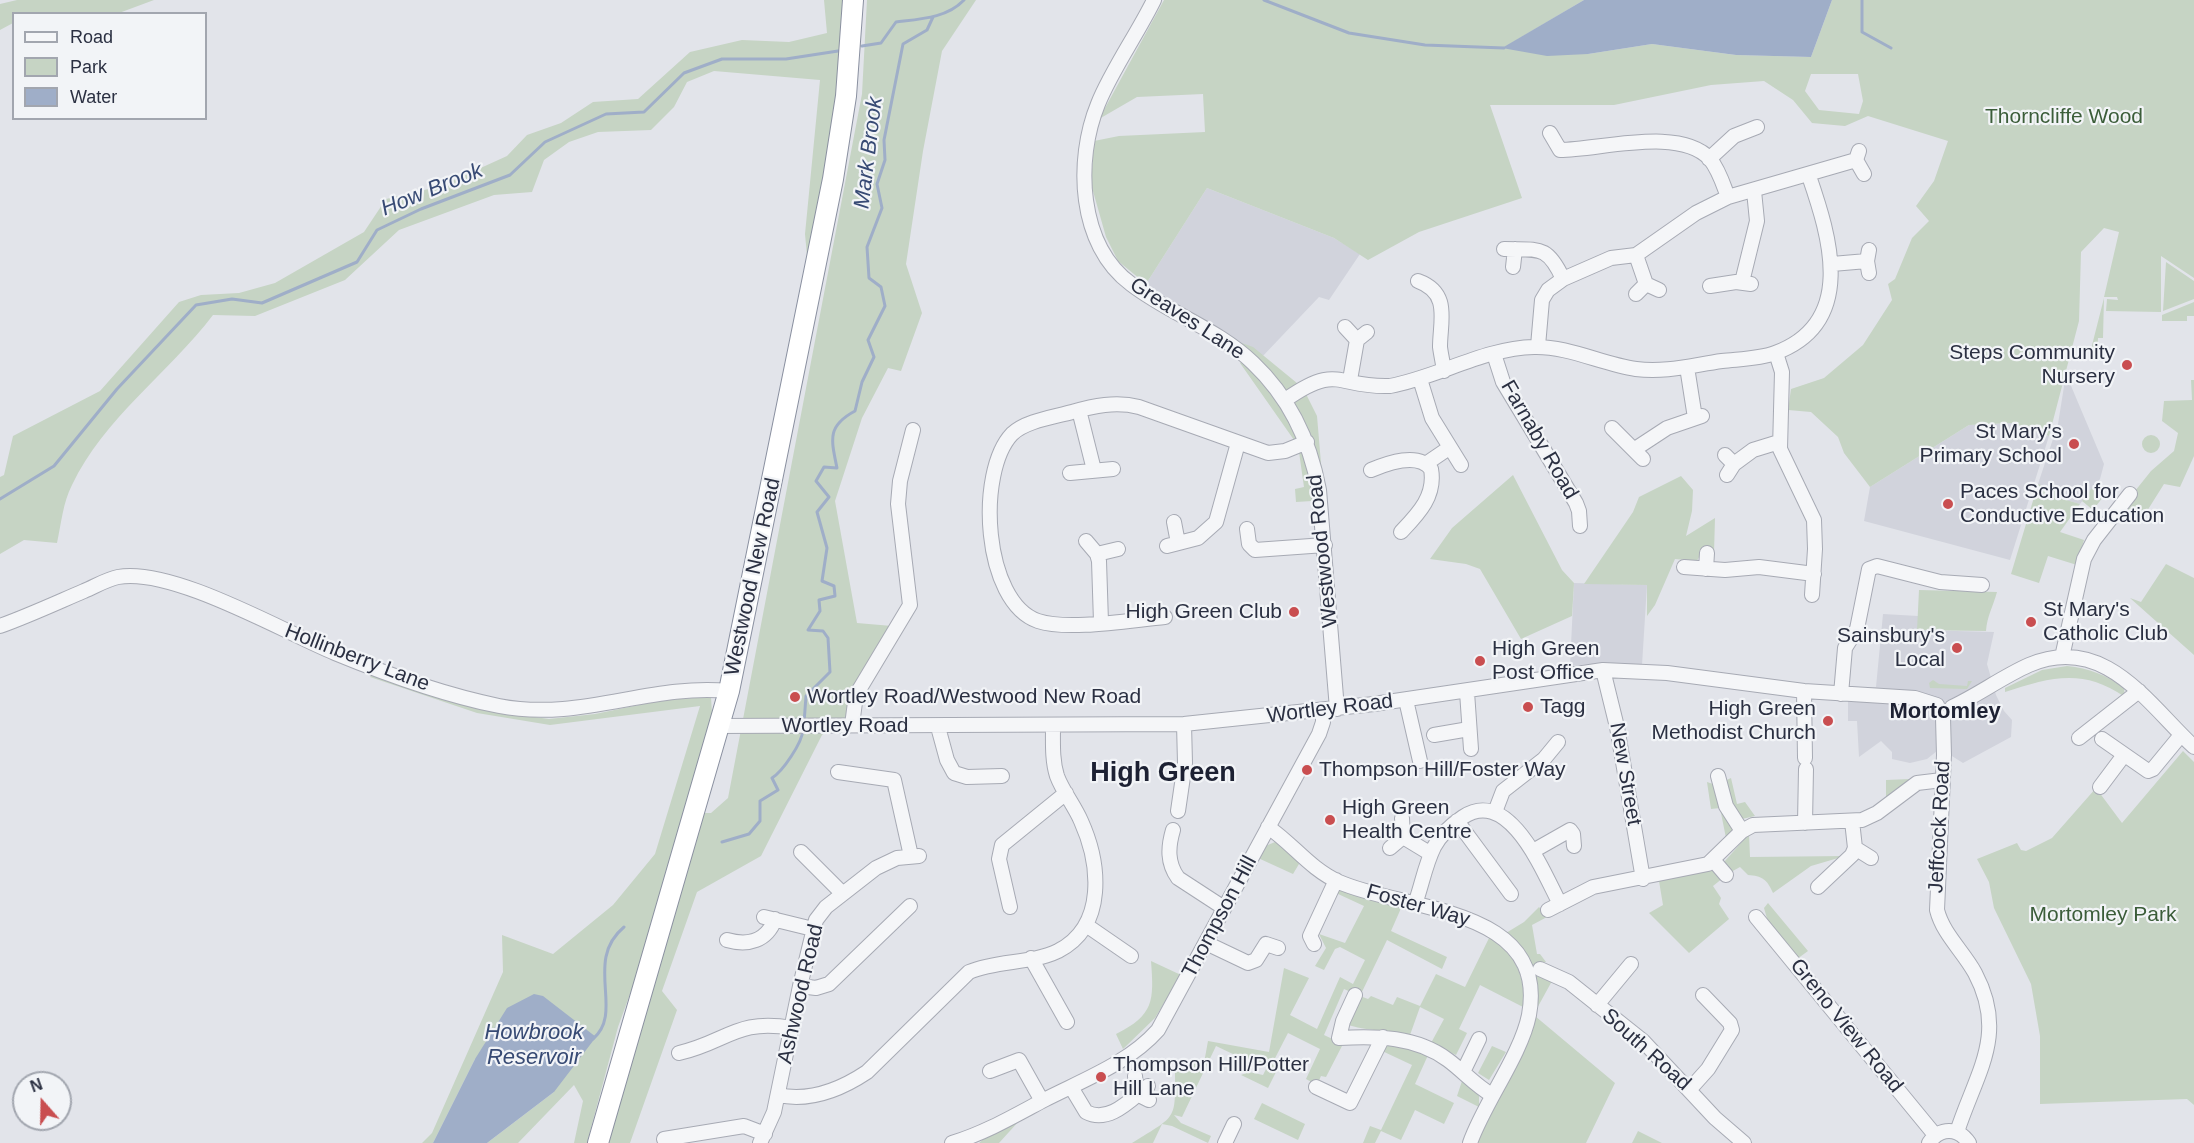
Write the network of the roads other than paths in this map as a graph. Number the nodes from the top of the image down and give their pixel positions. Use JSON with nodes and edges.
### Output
{"nodes":[{"id":1,"x":853,"y":0,"type":"edge"},
{"id":2,"x":1155,"y":0,"type":"edge"},
{"id":3,"x":1756,"y":127,"type":"dead end"},
{"id":4,"x":1550,"y":133,"type":"dead end"},
{"id":5,"x":1560,"y":150,"type":"junction"},
{"id":6,"x":1710,"y":159,"type":"junction"},
{"id":7,"x":1554,"y":163,"type":"dead end"},
{"id":8,"x":1864,"y":174,"type":"dead end"},
{"id":9,"x":1809,"y":176,"type":"junction"},
{"id":10,"x":1754,"y":191,"type":"junction"},
{"id":11,"x":1728,"y":197,"type":"junction"},
{"id":12,"x":1636,"y":255,"type":"junction"},
{"id":13,"x":1868,"y":261,"type":"dead end"},
{"id":14,"x":1832,"y":264,"type":"junction"},
{"id":15,"x":1513,"y":267,"type":"dead end"},
{"id":16,"x":1563,"y":279,"type":"junction"},
{"id":17,"x":1418,"y":281,"type":"dead end"},
{"id":18,"x":1710,"y":286,"type":"dead end"},
{"id":19,"x":1647,"y":290,"type":"dead end"},
{"id":20,"x":1345,"y":327,"type":"dead end"},
{"id":21,"x":1538,"y":346,"type":"junction"},
{"id":22,"x":1776,"y":352,"type":"junction"},
{"id":23,"x":1494,"y":354,"type":"junction"},
{"id":24,"x":1687,"y":367,"type":"junction"},
{"id":25,"x":1444,"y":371,"type":"junction"},
{"id":26,"x":1420,"y":379,"type":"junction"},
{"id":27,"x":1350,"y":380,"type":"junction"},
{"id":28,"x":1284,"y":400,"type":"junction"},
{"id":29,"x":1079,"y":410,"type":"junction"},
{"id":30,"x":1612,"y":428,"type":"dead end"},
{"id":31,"x":913,"y":430,"type":"dead end"},
{"id":32,"x":1307,"y":442,"type":"junction"},
{"id":33,"x":1779,"y":442,"type":"junction"},
{"id":34,"x":1238,"y":443,"type":"junction"},
{"id":35,"x":1449,"y":448,"type":"junction"},
{"id":36,"x":1426,"y":463,"type":"junction"},
{"id":37,"x":1461,"y":465,"type":"dead end"},
{"id":38,"x":1729,"y":465,"type":"dead end"},
{"id":39,"x":1113,"y":469,"type":"dead end"},
{"id":40,"x":1094,"y":470,"type":"junction"},
{"id":41,"x":1371,"y":470,"type":"dead end"},
{"id":42,"x":1070,"y":473,"type":"dead end"},
{"id":43,"x":2130,"y":494,"type":"dead end"},
{"id":44,"x":1174,"y":522,"type":"dead end"},
{"id":45,"x":1404,"y":524,"type":"dead end"},
{"id":46,"x":1581,"y":526,"type":"dead end"},
{"id":47,"x":1246,"y":529,"type":"dead end"},
{"id":48,"x":1086,"y":541,"type":"dead end"},
{"id":49,"x":1324,"y":545,"type":"junction"},
{"id":50,"x":1118,"y":549,"type":"dead end"},
{"id":51,"x":1284,"y":550,"type":"junction"},
{"id":52,"x":1707,"y":553,"type":"dead end"},
{"id":53,"x":1097,"y":554,"type":"junction"},
{"id":54,"x":1286,"y":564,"type":"dead end"},
{"id":55,"x":1684,"y":567,"type":"dead end"},
{"id":56,"x":1706,"y":569,"type":"junction"},
{"id":57,"x":1814,"y":574,"type":"junction"},
{"id":58,"x":1977,"y":582,"type":"dead end"},
{"id":59,"x":1812,"y":595,"type":"dead end"},
{"id":60,"x":1165,"y":617,"type":"dead end"},
{"id":61,"x":1101,"y":622,"type":"junction"},
{"id":62,"x":0,"y":626,"type":"edge"},
{"id":63,"x":2062,"y":657,"type":"junction"},
{"id":64,"x":1602,"y":670,"type":"junction"},
{"id":65,"x":729,"y":691,"type":"junction"},
{"id":66,"x":1804,"y":691,"type":"junction"},
{"id":67,"x":2139,"y":691,"type":"junction"},
{"id":68,"x":1467,"y":692,"type":"junction"},
{"id":69,"x":1841,"y":694,"type":"junction"},
{"id":70,"x":1406,"y":700,"type":"junction"},
{"id":71,"x":1330,"y":709,"type":"junction"},
{"id":72,"x":1947,"y":712,"type":"junction"},
{"id":73,"x":1184,"y":724,"type":"junction"},
{"id":74,"x":852,"y":725,"type":"junction"},
{"id":75,"x":718,"y":726,"type":"junction"},
{"id":76,"x":1053,"y":726,"type":"junction"},
{"id":77,"x":938,"y":727,"type":"junction"},
{"id":78,"x":1469,"y":729,"type":"junction"},
{"id":79,"x":1434,"y":735,"type":"dead end"},
{"id":80,"x":2181,"y":735,"type":"junction"},
{"id":81,"x":2079,"y":738,"type":"dead end"},
{"id":82,"x":2102,"y":739,"type":"dead end"},
{"id":83,"x":1558,"y":742,"type":"dead end"},
{"id":84,"x":2194,"y":747,"type":"edge"},
{"id":85,"x":1471,"y":749,"type":"dead end"},
{"id":86,"x":1414,"y":754,"type":"dead end"},
{"id":87,"x":2124,"y":755,"type":"junction"},
{"id":88,"x":838,"y":772,"type":"dead end"},
{"id":89,"x":1718,"y":775,"type":"dead end"},
{"id":90,"x":1002,"y":776,"type":"dead end"},
{"id":91,"x":1942,"y":780,"type":"junction"},
{"id":92,"x":2100,"y":787,"type":"dead end"},
{"id":93,"x":1066,"y":793,"type":"junction"},
{"id":94,"x":1178,"y":812,"type":"dead end"},
{"id":95,"x":1495,"y":812,"type":"junction"},
{"id":96,"x":1402,"y":818,"type":"dead end"},
{"id":97,"x":1457,"y":821,"type":"junction"},
{"id":98,"x":1852,"y":821,"type":"junction"},
{"id":99,"x":1805,"y":823,"type":"junction"},
{"id":100,"x":1268,"y":827,"type":"junction"},
{"id":101,"x":1173,"y":830,"type":"dead end"},
{"id":102,"x":1742,"y":831,"type":"junction"},
{"id":103,"x":1403,"y":837,"type":"junction"},
{"id":104,"x":1574,"y":846,"type":"dead end"},
{"id":105,"x":1390,"y":848,"type":"dead end"},
{"id":106,"x":1855,"y":849,"type":"junction"},
{"id":107,"x":1533,"y":851,"type":"junction"},
{"id":108,"x":1431,"y":854,"type":"junction"},
{"id":109,"x":810,"y":857,"type":"dead end"},
{"id":110,"x":1871,"y":858,"type":"dead end"},
{"id":111,"x":1714,"y":861,"type":"junction"},
{"id":112,"x":1726,"y":876,"type":"dead end"},
{"id":113,"x":1643,"y":879,"type":"junction"},
{"id":114,"x":1336,"y":880,"type":"junction"},
{"id":115,"x":1818,"y":887,"type":"dead end"},
{"id":116,"x":842,"y":893,"type":"junction"},
{"id":117,"x":1511,"y":894,"type":"dead end"},
{"id":118,"x":1415,"y":904,"type":"junction"},
{"id":119,"x":910,"y":906,"type":"dead end"},
{"id":120,"x":1011,"y":908,"type":"dead end"},
{"id":121,"x":1224,"y":908,"type":"junction"},
{"id":122,"x":1756,"y":917,"type":"dead end"},
{"id":123,"x":1086,"y":925,"type":"junction"},
{"id":124,"x":813,"y":928,"type":"junction"},
{"id":125,"x":727,"y":940,"type":"dead end"},
{"id":126,"x":1206,"y":943,"type":"junction"},
{"id":127,"x":1314,"y":944,"type":"dead end"},
{"id":128,"x":1278,"y":948,"type":"dead end"},
{"id":129,"x":1131,"y":956,"type":"dead end"},
{"id":130,"x":1031,"y":958,"type":"junction"},
{"id":131,"x":1632,"y":964,"type":"dead end"},
{"id":132,"x":1548,"y":968,"type":"dead end"},
{"id":133,"x":800,"y":986,"type":"junction"},
{"id":134,"x":1355,"y":995,"type":"dead end"},
{"id":135,"x":1704,"y":995,"type":"dead end"},
{"id":136,"x":1597,"y":1005,"type":"junction"},
{"id":137,"x":1068,"y":1024,"type":"dead end"},
{"id":138,"x":792,"y":1028,"type":"junction"},
{"id":139,"x":1383,"y":1037,"type":"junction"},
{"id":140,"x":1479,"y":1039,"type":"dead end"},
{"id":141,"x":685,"y":1048,"type":"dead end"},
{"id":142,"x":990,"y":1071,"type":"dead end"},
{"id":143,"x":1463,"y":1072,"type":"junction"},
{"id":144,"x":1135,"y":1076,"type":"dead end"},
{"id":145,"x":1071,"y":1087,"type":"junction"},
{"id":146,"x":1316,"y":1087,"type":"dead end"},
{"id":147,"x":1690,"y":1089,"type":"junction"},
{"id":148,"x":778,"y":1095,"type":"junction"},
{"id":149,"x":1492,"y":1095,"type":"junction"},
{"id":150,"x":1042,"y":1101,"type":"junction"},
{"id":151,"x":1234,"y":1124,"type":"dead end"},
{"id":152,"x":1957,"y":1132,"type":"junction"},
{"id":153,"x":763,"y":1138,"type":"edge"},
{"id":154,"x":664,"y":1139,"type":"dead end"},
{"id":155,"x":1932,"y":1139,"type":"edge"},
{"id":156,"x":971,"y":1140,"type":"edge"},
{"id":157,"x":598,"y":1143,"type":"edge"},
{"id":158,"x":952,"y":1143,"type":"edge"},
{"id":159,"x":1225,"y":1143,"type":"edge"},
{"id":160,"x":1470,"y":1143,"type":"edge"},
{"id":161,"x":1744,"y":1143,"type":"edge"},
{"id":162,"x":1969,"y":1143,"type":"edge"}],
"edges":[{"from":1,"to":65,"type":"highway","name":"Westwood New Road"},
{"from":2,"to":28,"type":"street","name":"Greaves Lane"},
{"from":3,"to":6,"type":"street"},
{"from":4,"to":5,"type":"street"},
{"from":5,"to":6,"type":"street"},
{"from":5,"to":7,"type":"street"},
{"from":6,"to":11,"type":"street"},
{"from":8,"to":9,"type":"street"},
{"from":9,"to":10,"type":"street"},
{"from":9,"to":14,"type":"street"},
{"from":10,"to":11,"type":"street"},
{"from":10,"to":18,"type":"street"},
{"from":11,"to":12,"type":"street"},
{"from":12,"to":16,"type":"street"},
{"from":12,"to":19,"type":"street"},
{"from":13,"to":14,"type":"street"},
{"from":14,"to":22,"type":"street"},
{"from":15,"to":16,"type":"street"},
{"from":16,"to":21,"type":"street"},
{"from":17,"to":25,"type":"street"},
{"from":20,"to":27,"type":"street"},
{"from":21,"to":23,"type":"street"},
{"from":21,"to":24,"type":"street"},
{"from":22,"to":24,"type":"street"},
{"from":22,"to":33,"type":"street"},
{"from":23,"to":25,"type":"street"},
{"from":23,"to":46,"type":"street","name":"Farnaby Road"},
{"from":24,"to":30,"type":"street"},
{"from":25,"to":26,"type":"street"},
{"from":26,"to":27,"type":"street"},
{"from":26,"to":35,"type":"street"},
{"from":27,"to":28,"type":"street"},
{"from":28,"to":32,"type":"street","name":"Westwood Road"},
{"from":29,"to":34,"type":"street"},
{"from":29,"to":40,"type":"street"},
{"from":29,"to":61,"type":"street"},
{"from":31,"to":74,"type":"street"},
{"from":32,"to":34,"type":"street"},
{"from":32,"to":49,"type":"street","name":"Westwood Road"},
{"from":33,"to":38,"type":"street"},
{"from":33,"to":57,"type":"street"},
{"from":34,"to":44,"type":"street"},
{"from":35,"to":36,"type":"street"},
{"from":35,"to":37,"type":"street"},
{"from":36,"to":41,"type":"street"},
{"from":36,"to":45,"type":"street"},
{"from":39,"to":40,"type":"street"},
{"from":40,"to":42,"type":"street"},
{"from":43,"to":63,"type":"street"},
{"from":47,"to":51,"type":"street"},
{"from":48,"to":53,"type":"street"},
{"from":49,"to":51,"type":"street"},
{"from":49,"to":71,"type":"street","name":"Westwood Road"},
{"from":50,"to":53,"type":"street"},
{"from":51,"to":54,"type":"street"},
{"from":52,"to":56,"type":"street"},
{"from":53,"to":61,"type":"street"},
{"from":55,"to":56,"type":"street"},
{"from":56,"to":57,"type":"street"},
{"from":57,"to":59,"type":"street"},
{"from":58,"to":69,"type":"street"},
{"from":60,"to":61,"type":"street"},
{"from":62,"to":65,"type":"street","name":"Hollinberry Lane"},
{"from":63,"to":67,"type":"street"},
{"from":63,"to":72,"type":"street"},
{"from":64,"to":66,"type":"street","name":"Wortley Road"},
{"from":64,"to":68,"type":"street","name":"Wortley Road"},
{"from":64,"to":113,"type":"street","name":"New Street"},
{"from":65,"to":75,"type":"highway","name":"Westwood New Road"},
{"from":66,"to":69,"type":"street","name":"Wortley Road"},
{"from":66,"to":99,"type":"street"},
{"from":67,"to":80,"type":"street"},
{"from":67,"to":81,"type":"street"},
{"from":68,"to":70,"type":"street","name":"Wortley Road"},
{"from":68,"to":78,"type":"street"},
{"from":69,"to":72,"type":"street","name":"Wortley Road"},
{"from":70,"to":71,"type":"street","name":"Wortley Road"},
{"from":70,"to":86,"type":"street"},
{"from":71,"to":73,"type":"street","name":"Wortley Road"},
{"from":71,"to":100,"type":"street","name":"Thompson Hill"},
{"from":72,"to":91,"type":"street","name":"Jeffcock Road"},
{"from":73,"to":76,"type":"street","name":"Wortley Road"},
{"from":73,"to":94,"type":"street"},
{"from":74,"to":75,"type":"street","name":"Wortley Road"},
{"from":74,"to":77,"type":"street","name":"Wortley Road"},
{"from":75,"to":157,"type":"highway","name":"Westwood New Road"},
{"from":76,"to":77,"type":"street","name":"Wortley Road"},
{"from":76,"to":93,"type":"street"},
{"from":77,"to":90,"type":"street"},
{"from":78,"to":79,"type":"street"},
{"from":78,"to":85,"type":"street"},
{"from":80,"to":84,"type":"street"},
{"from":80,"to":87,"type":"street"},
{"from":82,"to":87,"type":"street"},
{"from":83,"to":95,"type":"street"},
{"from":87,"to":92,"type":"street"},
{"from":88,"to":116,"type":"street","name":"Ashwood Road"},
{"from":89,"to":102,"type":"street"},
{"from":91,"to":98,"type":"street"},
{"from":91,"to":152,"type":"street","name":"Jeffcock Road"},
{"from":93,"to":120,"type":"street"},
{"from":93,"to":123,"type":"street"},
{"from":95,"to":97,"type":"street"},
{"from":95,"to":107,"type":"street"},
{"from":96,"to":103,"type":"street"},
{"from":97,"to":108,"type":"street"},
{"from":97,"to":117,"type":"street"},
{"from":98,"to":99,"type":"street"},
{"from":98,"to":106,"type":"street"},
{"from":99,"to":102,"type":"street"},
{"from":100,"to":114,"type":"street","name":"Foster Way"},
{"from":100,"to":121,"type":"street","name":"Thompson Hill"},
{"from":101,"to":121,"type":"street"},
{"from":102,"to":111,"type":"street"},
{"from":103,"to":105,"type":"street"},
{"from":103,"to":108,"type":"street"},
{"from":104,"to":107,"type":"street"},
{"from":106,"to":110,"type":"street"},
{"from":106,"to":115,"type":"street"},
{"from":107,"to":113,"type":"street"},
{"from":108,"to":118,"type":"street"},
{"from":109,"to":116,"type":"street"},
{"from":111,"to":112,"type":"street"},
{"from":111,"to":113,"type":"street"},
{"from":114,"to":118,"type":"street","name":"Foster Way"},
{"from":114,"to":127,"type":"street"},
{"from":116,"to":124,"type":"street","name":"Ashwood Road"},
{"from":118,"to":149,"type":"street","name":"Foster Way"},
{"from":119,"to":133,"type":"street"},
{"from":121,"to":126,"type":"street","name":"Thompson Hill"},
{"from":122,"to":155,"type":"street","name":"Greno View Road"},
{"from":123,"to":129,"type":"street"},
{"from":123,"to":130,"type":"street"},
{"from":124,"to":125,"type":"street"},
{"from":124,"to":133,"type":"street","name":"Ashwood Road"},
{"from":126,"to":128,"type":"street"},
{"from":126,"to":145,"type":"street","name":"Thompson Hill"},
{"from":130,"to":137,"type":"street"},
{"from":130,"to":148,"type":"street"},
{"from":131,"to":136,"type":"street"},
{"from":132,"to":136,"type":"street","name":"South Road"},
{"from":133,"to":138,"type":"street","name":"Ashwood Road"},
{"from":134,"to":139,"type":"street"},
{"from":135,"to":147,"type":"street"},
{"from":136,"to":147,"type":"street","name":"South Road"},
{"from":138,"to":141,"type":"street"},
{"from":138,"to":148,"type":"street","name":"Ashwood Road"},
{"from":139,"to":143,"type":"street"},
{"from":139,"to":146,"type":"street"},
{"from":140,"to":143,"type":"street"},
{"from":142,"to":150,"type":"street"},
{"from":143,"to":149,"type":"street"},
{"from":144,"to":145,"type":"street"},
{"from":145,"to":150,"type":"street","name":"Thompson Hill"},
{"from":147,"to":161,"type":"street","name":"South Road"},
{"from":148,"to":153,"type":"street","name":"Ashwood Road"},
{"from":149,"to":160,"type":"street","name":"Foster Way"},
{"from":150,"to":156,"type":"street","name":"Thompson Hill"},
{"from":151,"to":159,"type":"street"},
{"from":152,"to":155,"type":"street"},
{"from":152,"to":162,"type":"street"},
{"from":153,"to":154,"type":"street"},
{"from":156,"to":158,"type":"street","name":"Thompson Hill"}]}
